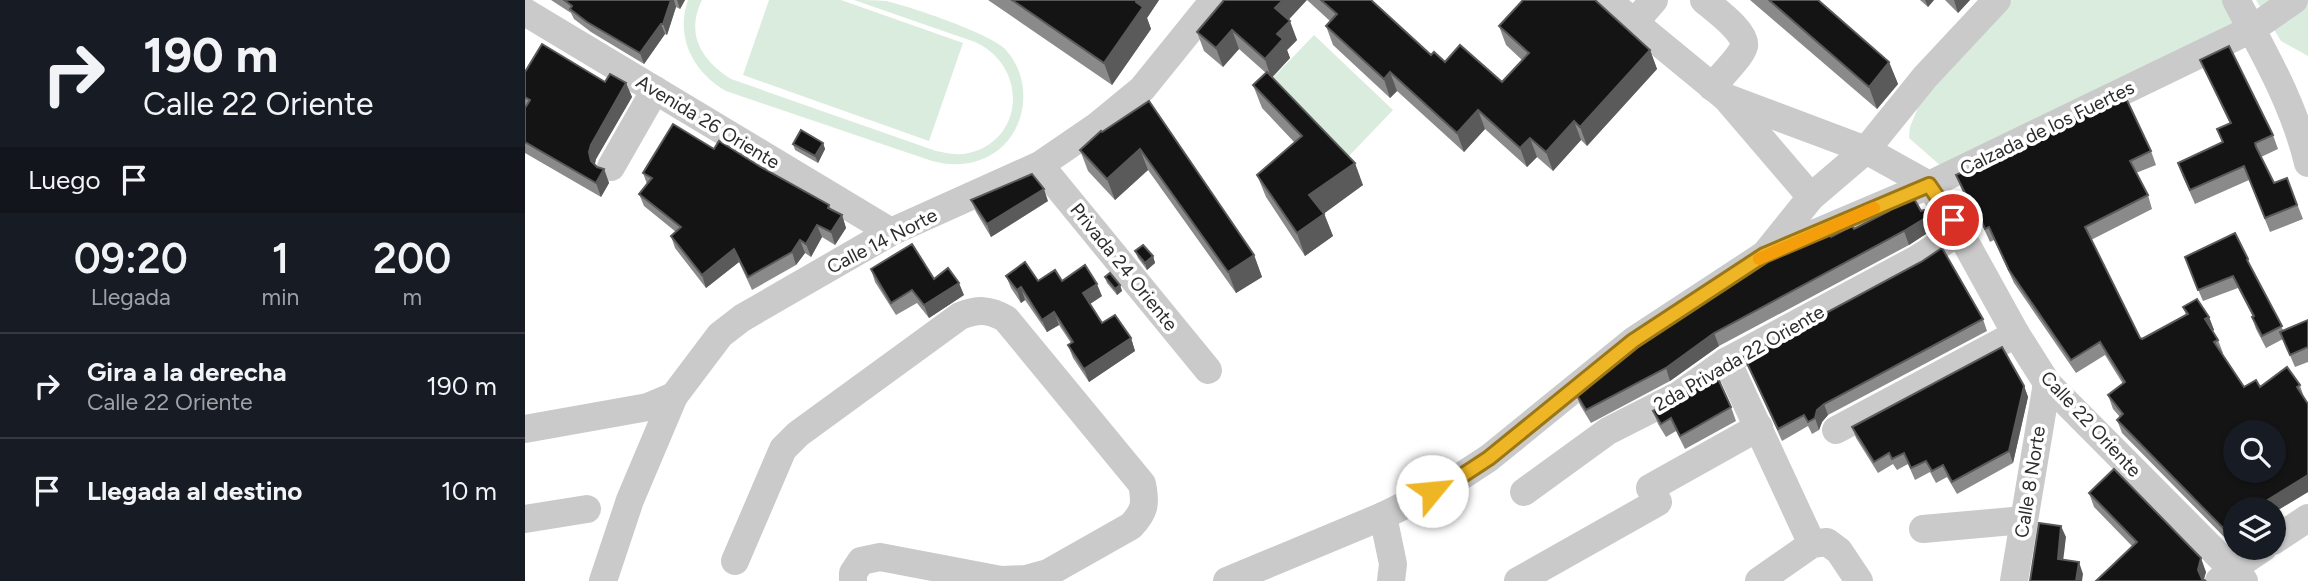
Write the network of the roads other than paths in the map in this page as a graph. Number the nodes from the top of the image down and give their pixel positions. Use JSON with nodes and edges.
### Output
{"nodes":[{"id":1,"x":1214,"y":0,"type":"edge"},
{"id":2,"x":1607,"y":0,"type":"edge"},
{"id":3,"x":1654,"y":0,"type":"edge"},
{"id":4,"x":1704,"y":0,"type":"edge"},
{"id":5,"x":1997,"y":0,"type":"edge"},
{"id":6,"x":2236,"y":0,"type":"edge"},
{"id":7,"x":2294,"y":0,"type":"edge"},
{"id":8,"x":525,"y":12,"type":"edge"},
{"id":9,"x":1634,"y":23,"type":"junction"},
{"id":10,"x":2252,"y":29,"type":"junction"},
{"id":11,"x":2282,"y":84,"type":"junction"},
{"id":12,"x":655,"y":90,"type":"junction"},
{"id":13,"x":1719,"y":92,"type":"junction"},
{"id":14,"x":2308,"y":100,"type":"edge"},
{"id":15,"x":1866,"y":150,"type":"junction"},
{"id":16,"x":2307,"y":152,"type":"edge"},
{"id":17,"x":1040,"y":165,"type":"junction"},
{"id":18,"x":611,"y":167,"type":"dead end"},
{"id":19,"x":1929,"y":185,"type":"junction"},
{"id":20,"x":1811,"y":197,"type":"junction"},
{"id":21,"x":891,"y":232,"type":"junction"},
{"id":22,"x":1959,"y":232,"type":"junction"},
{"id":23,"x":1764,"y":255,"type":"junction"},
{"id":24,"x":2016,"y":334,"type":"junction"},
{"id":25,"x":1727,"y":361,"type":"junction"},
{"id":26,"x":1208,"y":370,"type":"dead end"},
{"id":27,"x":2047,"y":383,"type":"junction"},
{"id":28,"x":674,"y":396,"type":"junction"},
{"id":29,"x":1759,"y":428,"type":"junction"},
{"id":30,"x":525,"y":429,"type":"edge"},
{"id":31,"x":1836,"y":430,"type":"dead end"},
{"id":32,"x":1524,"y":492,"type":"dead end"},
{"id":33,"x":587,"y":509,"type":"dead end"},
{"id":34,"x":1383,"y":516,"type":"junction"},
{"id":35,"x":2308,"y":518,"type":"edge"},
{"id":36,"x":525,"y":519,"type":"edge"},
{"id":37,"x":2024,"y":520,"type":"junction"},
{"id":38,"x":1923,"y":529,"type":"dead end"},
{"id":39,"x":2286,"y":532,"type":"edge"},
{"id":40,"x":1820,"y":543,"type":"junction"},
{"id":41,"x":2250,"y":560,"type":"edge"},
{"id":42,"x":735,"y":561,"type":"dead end"},
{"id":43,"x":2232,"y":577,"type":"edge"},
{"id":44,"x":603,"y":581,"type":"edge"},
{"id":45,"x":853,"y":581,"type":"edge"},
{"id":46,"x":1227,"y":581,"type":"edge"},
{"id":47,"x":1391,"y":581,"type":"edge"},
{"id":48,"x":1518,"y":581,"type":"edge"},
{"id":49,"x":1759,"y":581,"type":"edge"},
{"id":50,"x":1859,"y":581,"type":"edge"},
{"id":51,"x":2014,"y":581,"type":"edge"}],
"edges":[{"from":1,"to":17,"type":"street","name":"Calle 14 Norte"},
{"from":2,"to":9,"type":"street","name":"Calle 22 Oriente"},
{"from":3,"to":9,"type":"street"},
{"from":4,"to":13,"type":"street"},
{"from":5,"to":15,"type":"street","name":"Calzada de los Fuertes"},
{"from":6,"to":10,"type":"street"},
{"from":7,"to":10,"type":"street","name":"Calzada de los Fuertes"},
{"from":8,"to":12,"type":"street","name":"Avenida 26 Oriente"},
{"from":9,"to":13,"type":"street","name":"Calle 22 Oriente"},
{"from":10,"to":11,"type":"street"},
{"from":10,"to":19,"type":"street","name":"Calzada de los Fuertes"},
{"from":11,"to":14,"type":"street"},
{"from":11,"to":16,"type":"street"},
{"from":12,"to":18,"type":"street"},
{"from":12,"to":21,"type":"street","name":"Avenida 26 Oriente"},
{"from":13,"to":15,"type":"street","name":"Calle 22 Oriente"},
{"from":13,"to":20,"type":"street","name":"Calle 22 Oriente"},
{"from":15,"to":19,"type":"street","name":"Calle 22 Oriente"},
{"from":15,"to":20,"type":"street","name":"Calzada de los Fuertes"},
{"from":17,"to":21,"type":"street","name":"Calle 14 Norte"},
{"from":17,"to":26,"type":"street","name":"Privada 24 Oriente"},
{"from":19,"to":22,"type":"street","name":"Calle 22 Oriente"},
{"from":19,"to":23,"type":"street","name":"Calzada de los Fuertes"},
{"from":20,"to":23,"type":"street","name":"Calzada de los Fuertes"},
{"from":21,"to":28,"type":"street","name":"Calle 14 Norte"},
{"from":22,"to":24,"type":"street","name":"Calle 22 Oriente"},
{"from":22,"to":25,"type":"street","name":"2da Privada 22 Oriente"},
{"from":23,"to":34,"type":"street","name":"Calzada de los Fuertes"},
{"from":24,"to":27,"type":"street","name":"Calle 22 Oriente"},
{"from":24,"to":31,"type":"street"},
{"from":25,"to":29,"type":"street"},
{"from":25,"to":32,"type":"street","name":"2da Privada 22 Oriente"},
{"from":27,"to":37,"type":"street","name":"Calle 8 Norte"},
{"from":27,"to":43,"type":"street","name":"Calle 22 Oriente"},
{"from":28,"to":30,"type":"street"},
{"from":28,"to":44,"type":"street","name":"Calle 14 Norte"},
{"from":29,"to":40,"type":"street"},
{"from":29,"to":48,"type":"street"},
{"from":33,"to":36,"type":"street"},
{"from":34,"to":46,"type":"street","name":"Calzada de los Fuertes"},
{"from":34,"to":47,"type":"street"},
{"from":35,"to":39,"type":"street"},
{"from":37,"to":38,"type":"street"},
{"from":37,"to":51,"type":"street","name":"Calle 8 Norte"},
{"from":40,"to":49,"type":"street"},
{"from":40,"to":50,"type":"street"},
{"from":41,"to":43,"type":"street"},
{"from":42,"to":45,"type":"street"}]}
